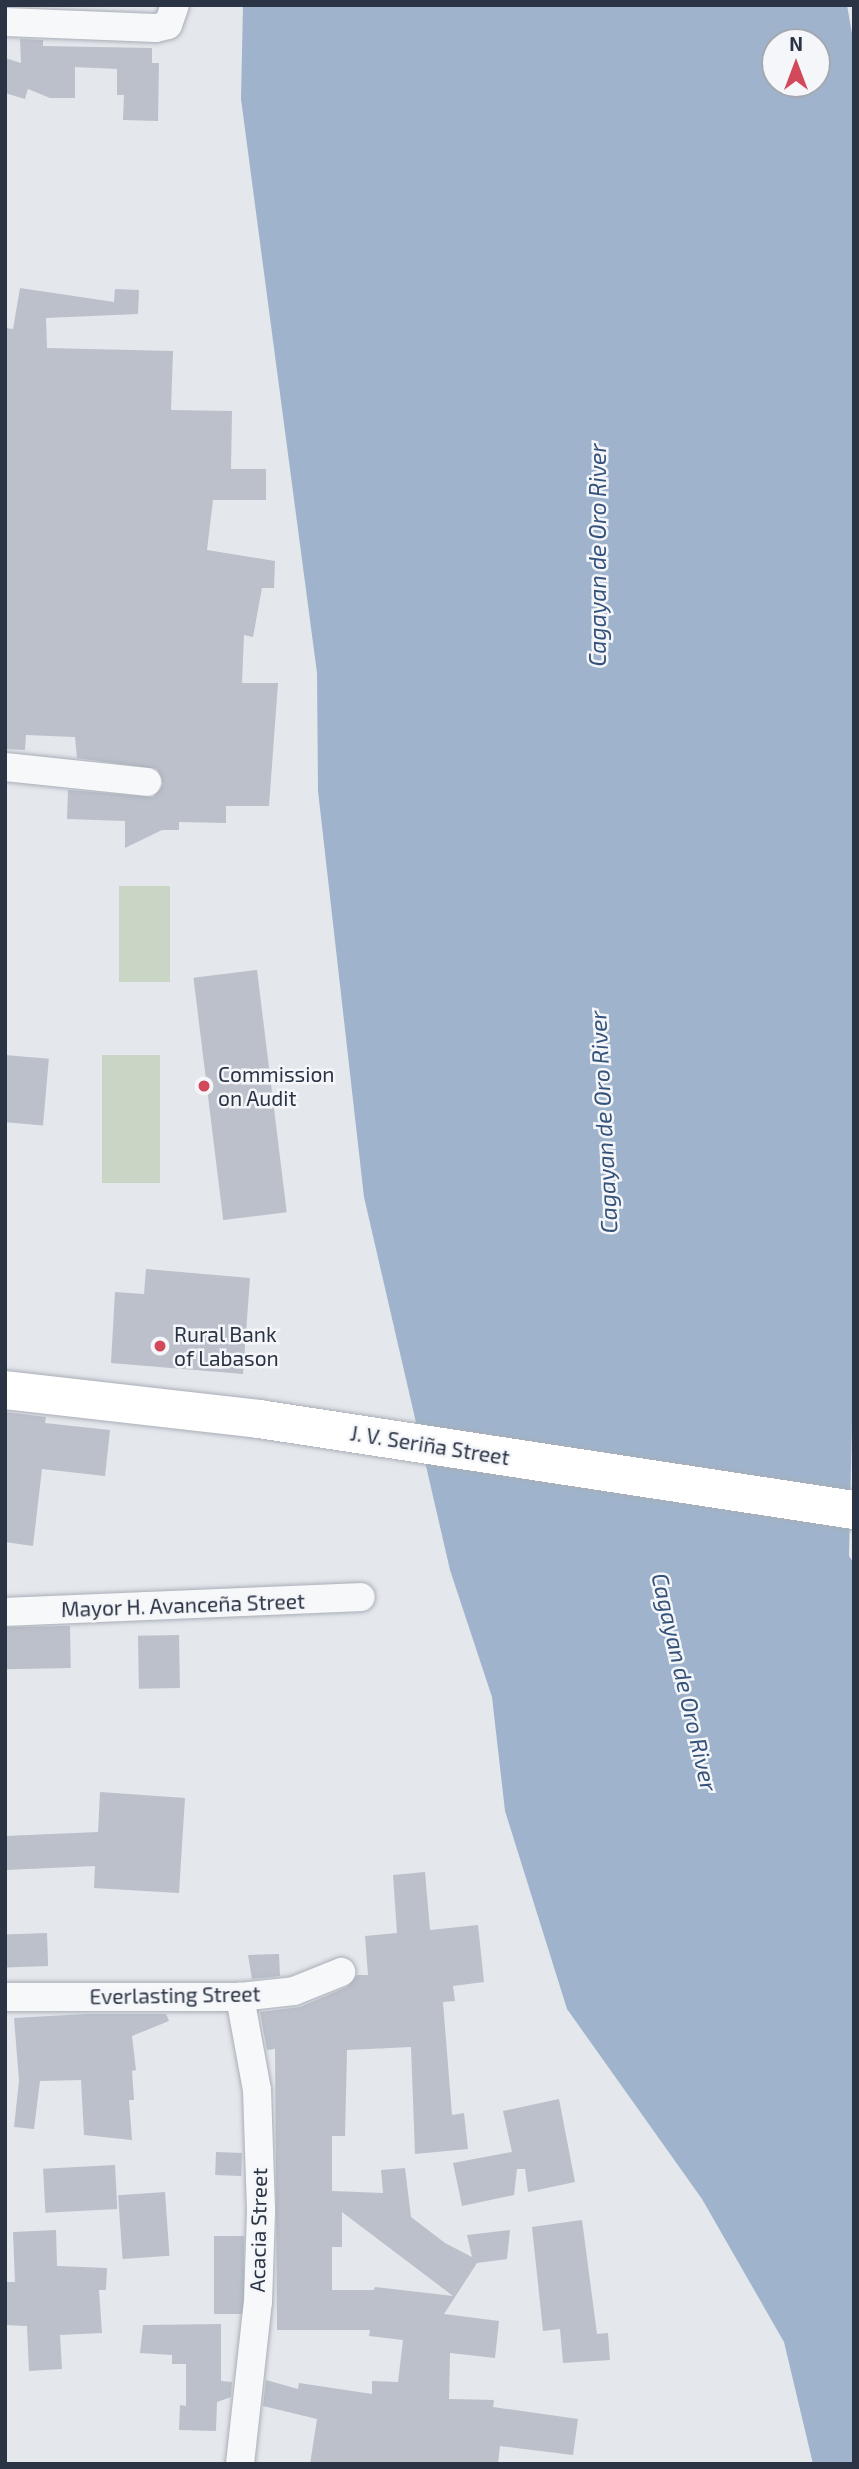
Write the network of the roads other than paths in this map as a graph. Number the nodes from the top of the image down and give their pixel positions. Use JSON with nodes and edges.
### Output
{"nodes":[{"id":1,"x":171,"y":15,"type":"edge"},
{"id":2,"x":5,"y":22,"type":"edge"},
{"id":3,"x":5,"y":767,"type":"edge"},
{"id":4,"x":146,"y":782,"type":"dead end"},
{"id":5,"x":5,"y":1390,"type":"edge"},
{"id":6,"x":854,"y":1510,"type":"edge"},
{"id":7,"x":361,"y":1597,"type":"dead end"},
{"id":8,"x":5,"y":1612,"type":"edge"},
{"id":9,"x":341,"y":1972,"type":"dead end"},
{"id":10,"x":5,"y":1997,"type":"edge"},
{"id":11,"x":240,"y":1997,"type":"junction"},
{"id":12,"x":240,"y":2464,"type":"edge"}],
"edges":[{"from":1,"to":2,"type":"street"},
{"from":3,"to":4,"type":"street"},
{"from":5,"to":6,"type":"main road","name":"J. V. Seriña Street"},
{"from":7,"to":8,"type":"street","name":"Mayor H. Avanceña Street"},
{"from":9,"to":11,"type":"street","name":"Everlasting Street"},
{"from":10,"to":11,"type":"street","name":"Everlasting Street"},
{"from":11,"to":12,"type":"street","name":"Acacia Street"}]}
